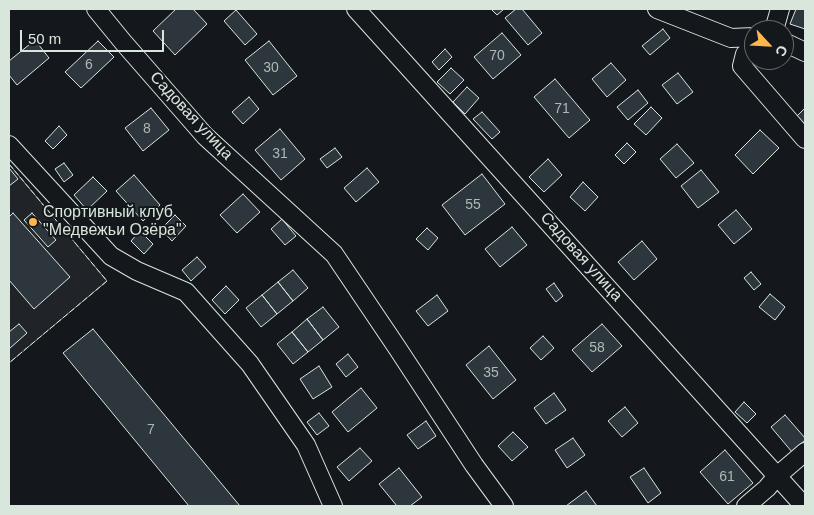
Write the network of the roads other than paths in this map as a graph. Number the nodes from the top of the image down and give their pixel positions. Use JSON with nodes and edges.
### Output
{"nodes":[{"id":1,"x":96,"y":9,"type":"edge"},
{"id":2,"x":356,"y":9,"type":"edge"},
{"id":3,"x":657,"y":9,"type":"edge"},
{"id":4,"x":744,"y":37,"type":"edge"},
{"id":5,"x":745,"y":70,"type":"edge"},
{"id":6,"x":805,"y":140,"type":"edge"},
{"id":7,"x":9,"y":145,"type":"edge"},
{"id":8,"x":805,"y":452,"type":"edge"},
{"id":9,"x":777,"y":476,"type":"junction"},
{"id":10,"x":333,"y":506,"type":"edge"},
{"id":11,"x":504,"y":506,"type":"edge"},
{"id":12,"x":746,"y":506,"type":"edge"},
{"id":13,"x":804,"y":506,"type":"edge"}],
"edges":[{"from":1,"to":11,"type":"street","name":"Садовая улица"},
{"from":2,"to":9,"type":"street","name":"Садовая улица"},
{"from":3,"to":4,"type":"street"},
{"from":5,"to":6,"type":"street"},
{"from":7,"to":10,"type":"street"},
{"from":8,"to":9,"type":"street"},
{"from":9,"to":12,"type":"street"},
{"from":9,"to":13,"type":"street","name":"Садовая улица"}]}
